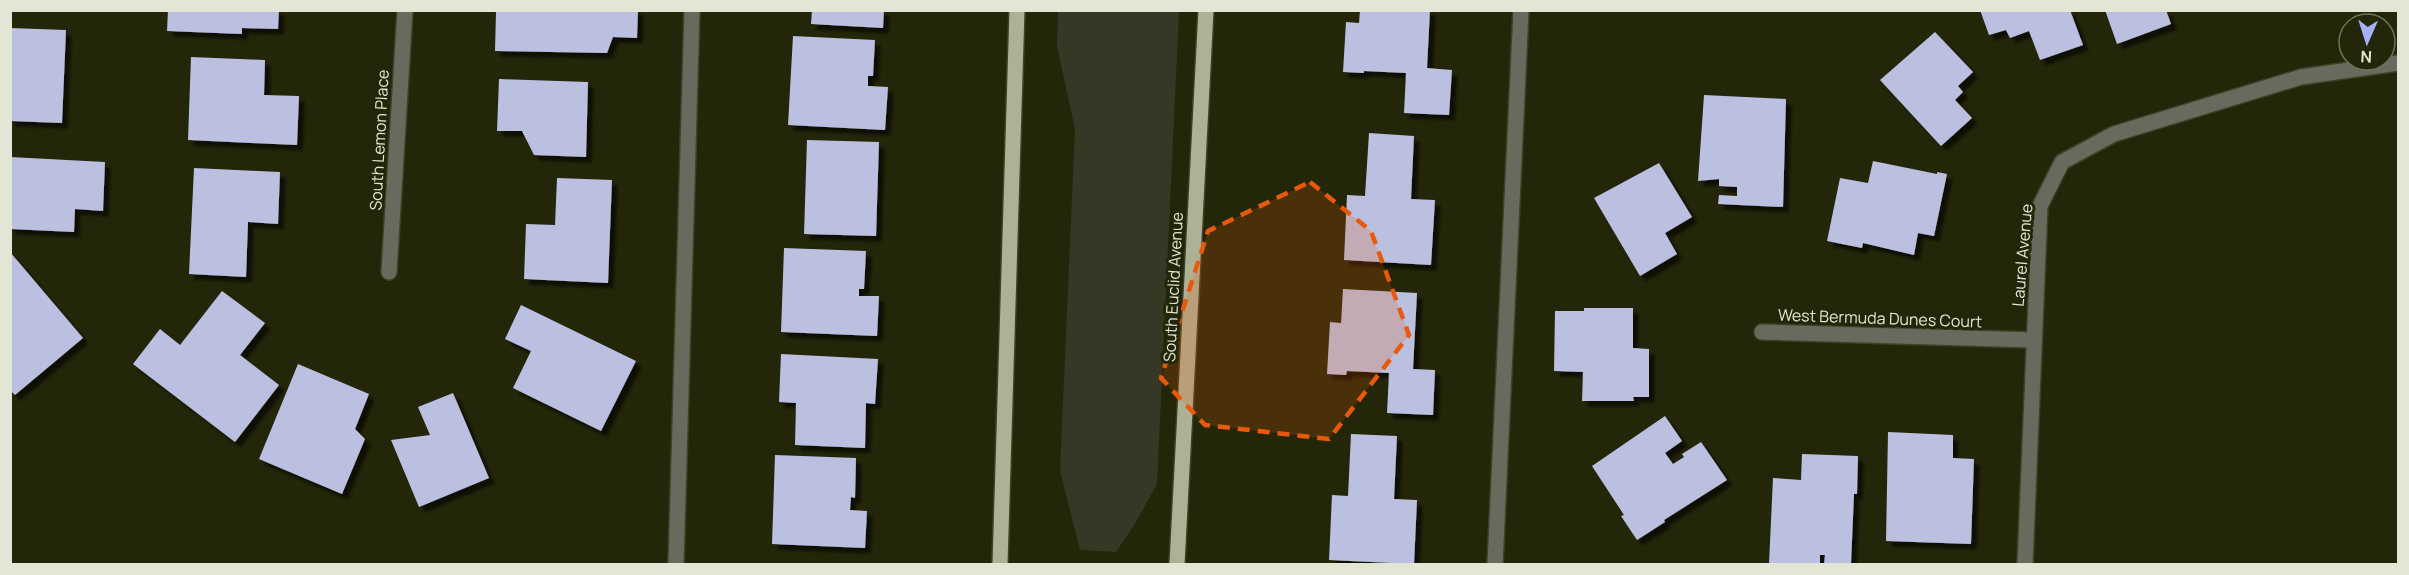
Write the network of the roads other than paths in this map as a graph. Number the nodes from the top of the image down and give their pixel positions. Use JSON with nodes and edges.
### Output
{"nodes":[{"id":1,"x":405,"y":10,"type":"edge"},
{"id":2,"x":692,"y":10,"type":"edge"},
{"id":3,"x":1017,"y":10,"type":"edge"},
{"id":4,"x":1206,"y":10,"type":"edge"},
{"id":5,"x":1521,"y":10,"type":"edge"},
{"id":6,"x":2398,"y":63,"type":"edge"},
{"id":7,"x":389,"y":272,"type":"dead end"},
{"id":8,"x":1762,"y":332,"type":"dead end"},
{"id":9,"x":2034,"y":340,"type":"junction"},
{"id":10,"x":676,"y":564,"type":"edge"},
{"id":11,"x":1000,"y":564,"type":"edge"},
{"id":12,"x":1177,"y":564,"type":"edge"},
{"id":13,"x":1495,"y":564,"type":"edge"},
{"id":14,"x":2025,"y":564,"type":"edge"}],
"edges":[{"from":1,"to":7,"type":"street","name":"South Lemon Place"},
{"from":2,"to":10,"type":"street"},
{"from":3,"to":11,"type":"main road"},
{"from":4,"to":12,"type":"main road","name":"South Euclid Avenue"},
{"from":5,"to":13,"type":"street"},
{"from":6,"to":9,"type":"street","name":"Laurel Avenue"},
{"from":8,"to":9,"type":"street","name":"West Bermuda Dunes Court"},
{"from":9,"to":14,"type":"street","name":"Laurel Avenue"}]}
